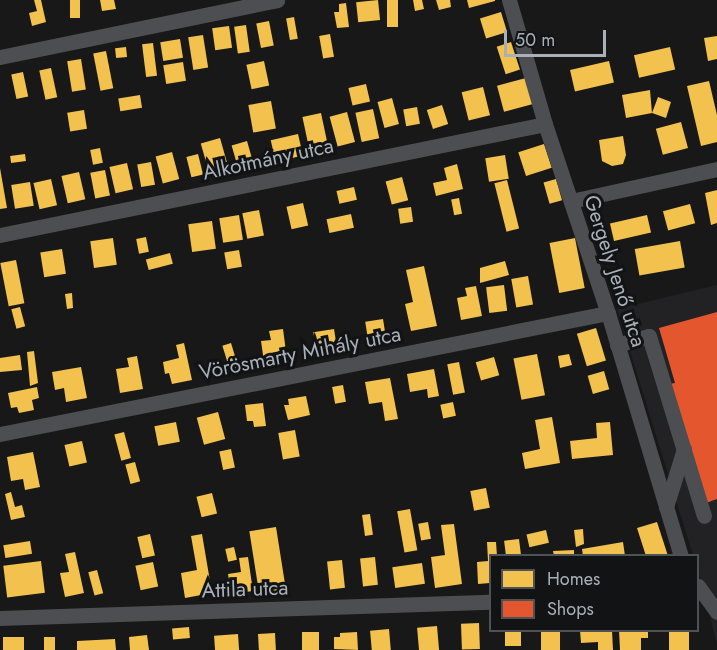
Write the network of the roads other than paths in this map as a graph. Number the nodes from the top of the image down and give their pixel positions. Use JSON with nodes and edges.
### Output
{"nodes":[{"id":1,"x":277,"y":0,"type":"edge"},
{"id":2,"x":509,"y":0,"type":"edge"},
{"id":3,"x":0,"y":57,"type":"edge"},
{"id":4,"x":545,"y":124,"type":"junction"},
{"id":5,"x":717,"y":169,"type":"edge"},
{"id":6,"x":571,"y":201,"type":"junction"},
{"id":7,"x":0,"y":235,"type":"edge"},
{"id":8,"x":608,"y":313,"type":"junction"},
{"id":9,"x":617,"y":345,"type":"junction"},
{"id":10,"x":0,"y":434,"type":"edge"},
{"id":11,"x":684,"y":449,"type":"junction"},
{"id":12,"x":666,"y":507,"type":"junction"},
{"id":13,"x":704,"y":516,"type":"dead end"},
{"id":14,"x":681,"y":554,"type":"edge"},
{"id":15,"x":704,"y":593,"type":"edge"},
{"id":16,"x":489,"y":602,"type":"edge"},
{"id":17,"x":717,"y":612,"type":"edge"},
{"id":18,"x":0,"y":618,"type":"edge"}],
"edges":[{"from":1,"to":3,"type":"street"},
{"from":2,"to":4,"type":"street","name":"Gergely Jenő utca"},
{"from":4,"to":6,"type":"street","name":"Gergely Jenő utca"},
{"from":4,"to":7,"type":"street","name":"Alkotmány utca"},
{"from":5,"to":6,"type":"street"},
{"from":6,"to":8,"type":"street","name":"Gergely Jenő utca"},
{"from":8,"to":9,"type":"street","name":"Gergely Jenő utca"},
{"from":8,"to":10,"type":"street","name":"Vörösmarty Mihály utca"},
{"from":9,"to":11,"type":"street"},
{"from":9,"to":12,"type":"street","name":"Gergely Jenő utca"},
{"from":11,"to":12,"type":"street"},
{"from":11,"to":13,"type":"street"},
{"from":12,"to":14,"type":"street","name":"Gergely Jenő utca"},
{"from":15,"to":17,"type":"street"},
{"from":16,"to":18,"type":"street","name":"Attila utca"}]}
